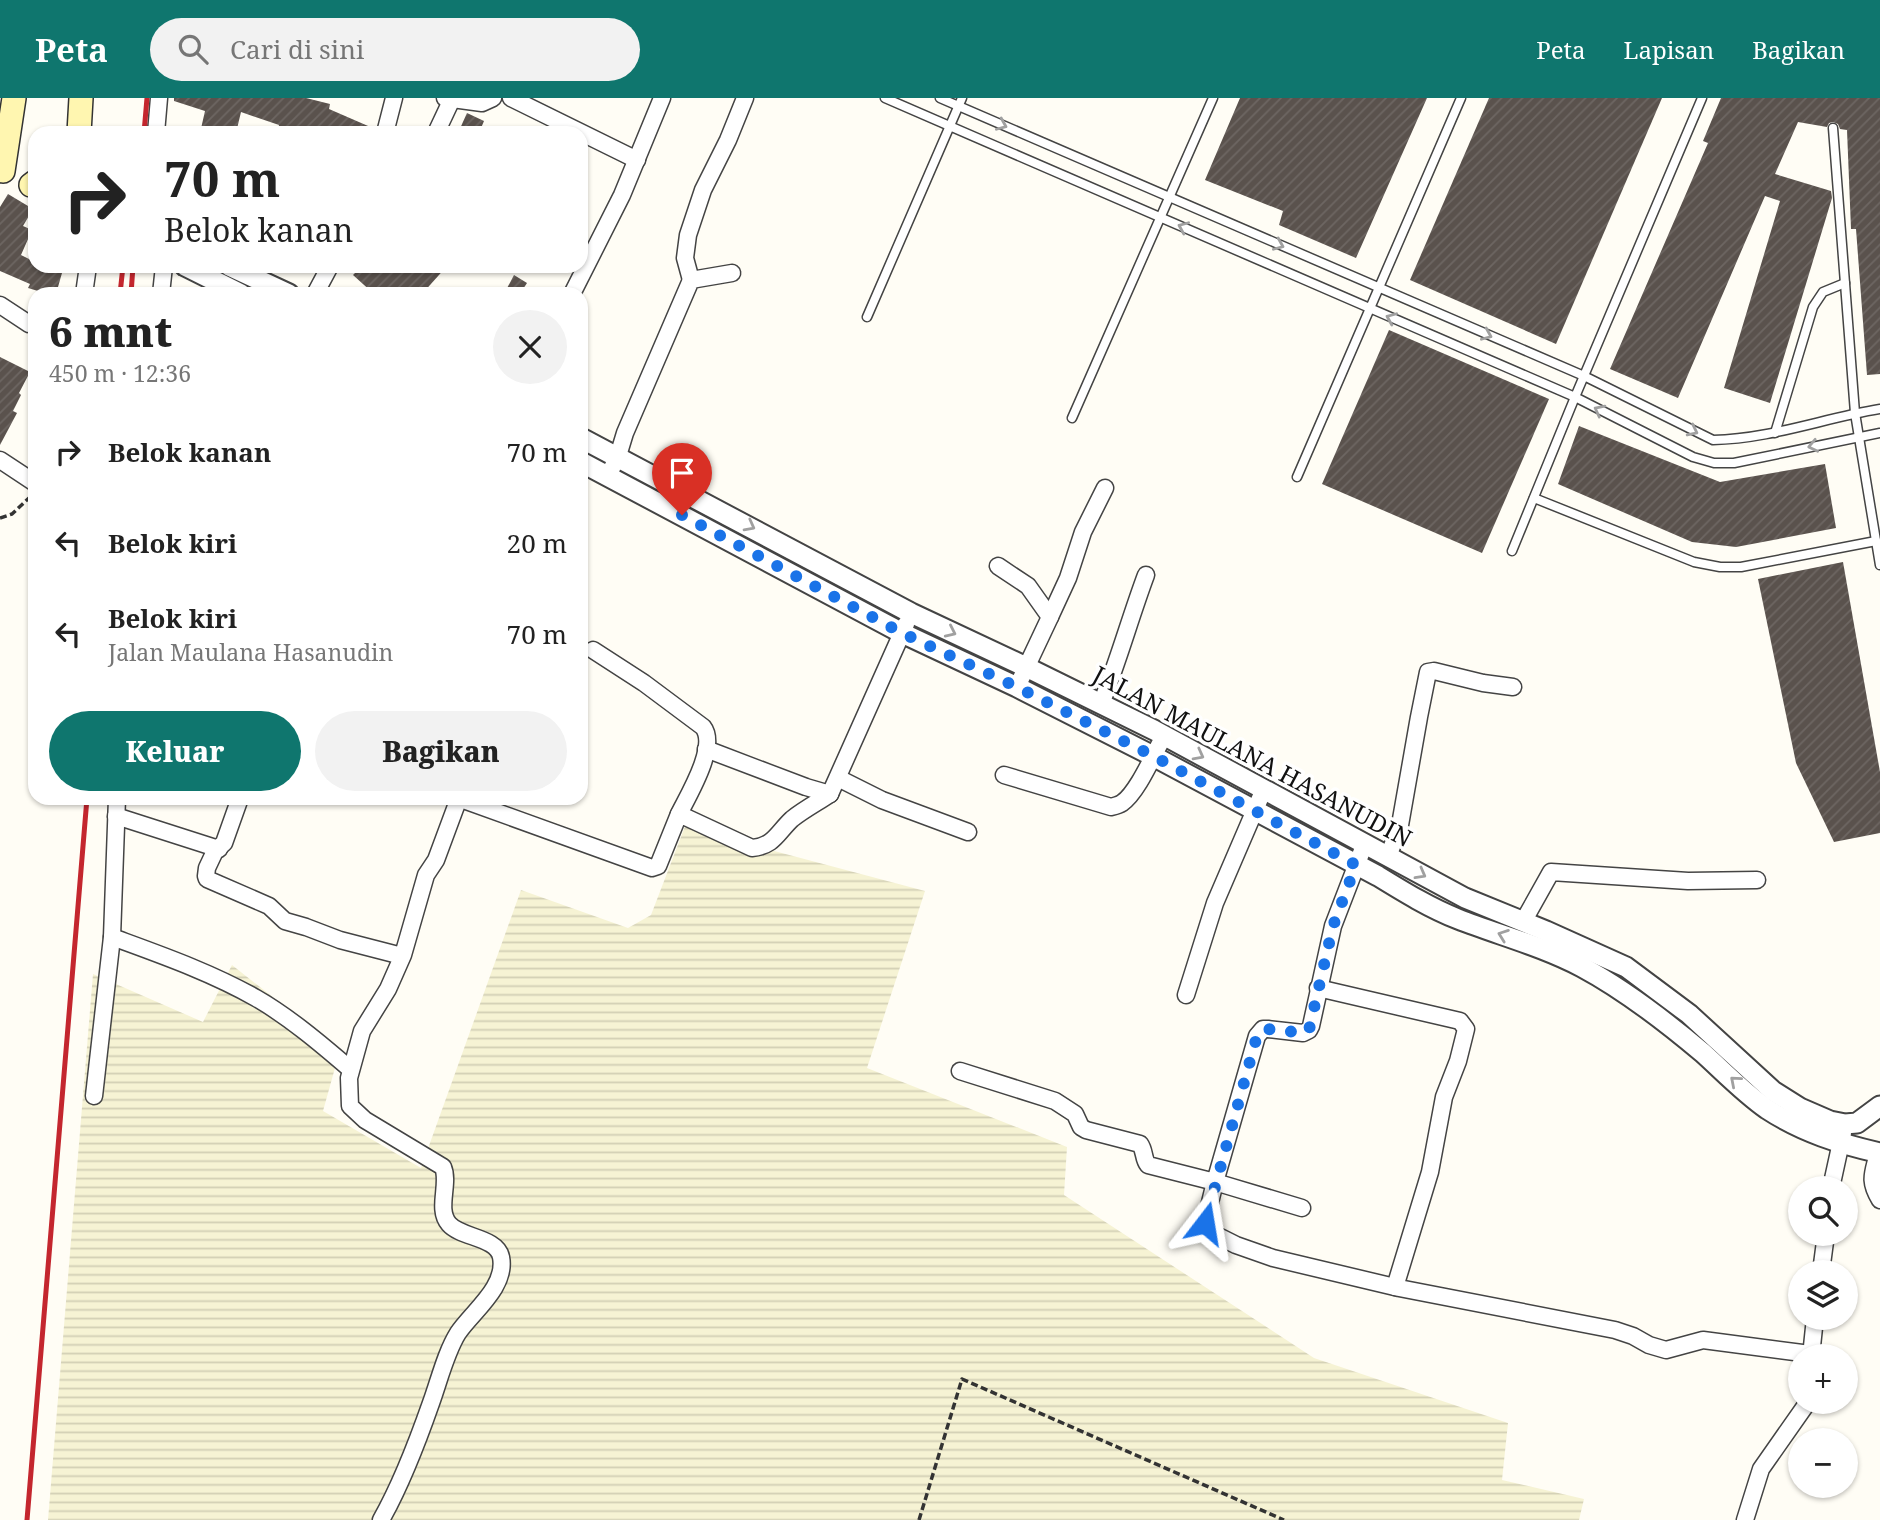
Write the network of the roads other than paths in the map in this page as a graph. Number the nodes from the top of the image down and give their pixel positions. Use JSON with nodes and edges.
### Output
{"nodes":[{"id":1,"x":14,"y":98,"type":"edge"},
{"id":2,"x":81,"y":98,"type":"edge"},
{"id":3,"x":159,"y":98,"type":"edge"},
{"id":4,"x":394,"y":98,"type":"edge"},
{"id":5,"x":493,"y":98,"type":"edge"},
{"id":6,"x":512,"y":98,"type":"edge"},
{"id":7,"x":662,"y":98,"type":"edge"},
{"id":8,"x":745,"y":98,"type":"edge"},
{"id":9,"x":885,"y":98,"type":"edge"},
{"id":10,"x":940,"y":98,"type":"edge"},
{"id":11,"x":1213,"y":98,"type":"edge"},
{"id":12,"x":1461,"y":98,"type":"edge"},
{"id":13,"x":1702,"y":98,"type":"edge"},
{"id":14,"x":448,"y":99,"type":"edge"},
{"id":15,"x":960,"y":102,"type":"edge"},
{"id":16,"x":78,"y":126,"type":"edge"},
{"id":17,"x":157,"y":126,"type":"edge"},
{"id":18,"x":387,"y":126,"type":"edge"},
{"id":19,"x":438,"y":126,"type":"edge"},
{"id":20,"x":568,"y":126,"type":"edge"},
{"id":21,"x":951,"y":126,"type":"junction"},
{"id":22,"x":1833,"y":128,"type":"dead end"},
{"id":23,"x":588,"y":136,"type":"edge"},
{"id":24,"x":637,"y":160,"type":"junction"},
{"id":25,"x":2,"y":170,"type":"edge"},
{"id":26,"x":28,"y":182,"type":"edge"},
{"id":27,"x":1170,"y":198,"type":"junction"},
{"id":28,"x":1161,"y":218,"type":"junction"},
{"id":29,"x":588,"y":262,"type":"edge"},
{"id":30,"x":199,"y":273,"type":"edge"},
{"id":31,"x":244,"y":273,"type":"edge"},
{"id":32,"x":732,"y":273,"type":"dead end"},
{"id":33,"x":691,"y":280,"type":"junction"},
{"id":34,"x":1845,"y":283,"type":"junction"},
{"id":35,"x":227,"y":287,"type":"edge"},
{"id":36,"x":274,"y":287,"type":"edge"},
{"id":37,"x":1378,"y":288,"type":"junction"},
{"id":38,"x":0,"y":306,"type":"edge"},
{"id":39,"x":1370,"y":308,"type":"junction"},
{"id":40,"x":867,"y":317,"type":"dead end"},
{"id":41,"x":28,"y":323,"type":"edge"},
{"id":42,"x":1584,"y":376,"type":"junction"},
{"id":43,"x":1575,"y":397,"type":"junction"},
{"id":44,"x":1880,"y":409,"type":"edge"},
{"id":45,"x":1855,"y":413,"type":"junction"},
{"id":46,"x":1072,"y":418,"type":"dead end"},
{"id":47,"x":1775,"y":433,"type":"junction"},
{"id":48,"x":1880,"y":433,"type":"edge"},
{"id":49,"x":1859,"y":436,"type":"junction"},
{"id":50,"x":588,"y":441,"type":"edge"},
{"id":51,"x":618,"y":456,"type":"junction"},
{"id":52,"x":0,"y":460,"type":"edge"},
{"id":53,"x":588,"y":466,"type":"edge"},
{"id":54,"x":608,"y":476,"type":"junction"},
{"id":55,"x":1297,"y":478,"type":"dead end"},
{"id":56,"x":28,"y":479,"type":"edge"},
{"id":57,"x":1105,"y":488,"type":"dead end"},
{"id":58,"x":1534,"y":498,"type":"junction"},
{"id":59,"x":1875,"y":541,"type":"junction"},
{"id":60,"x":1512,"y":551,"type":"dead end"},
{"id":61,"x":1880,"y":565,"type":"edge"},
{"id":62,"x":998,"y":566,"type":"dead end"},
{"id":63,"x":1146,"y":575,"type":"dead end"},
{"id":64,"x":911,"y":613,"type":"junction"},
{"id":65,"x":1047,"y":623,"type":"junction"},
{"id":66,"x":902,"y":633,"type":"junction"},
{"id":67,"x":593,"y":650,"type":"dead end"},
{"id":68,"x":1028,"y":663,"type":"junction"},
{"id":69,"x":1017,"y":687,"type":"junction"},
{"id":70,"x":1513,"y":687,"type":"dead end"},
{"id":71,"x":1103,"y":699,"type":"junction"},
{"id":72,"x":1164,"y":736,"type":"junction"},
{"id":73,"x":706,"y":749,"type":"junction"},
{"id":74,"x":1153,"y":756,"type":"junction"},
{"id":75,"x":1004,"y":775,"type":"dead end"},
{"id":76,"x":838,"y":778,"type":"junction"},
{"id":77,"x":1264,"y":789,"type":"junction"},
{"id":78,"x":830,"y":794,"type":"junction"},
{"id":79,"x":117,"y":805,"type":"edge"},
{"id":80,"x":238,"y":805,"type":"edge"},
{"id":81,"x":456,"y":805,"type":"edge"},
{"id":82,"x":478,"y":805,"type":"edge"},
{"id":83,"x":1254,"y":810,"type":"junction"},
{"id":84,"x":679,"y":814,"type":"junction"},
{"id":85,"x":116,"y":816,"type":"junction"},
{"id":86,"x":968,"y":832,"type":"dead end"},
{"id":87,"x":1365,"y":843,"type":"junction"},
{"id":88,"x":219,"y":849,"type":"junction"},
{"id":89,"x":1388,"y":857,"type":"junction"},
{"id":90,"x":1356,"y":865,"type":"junction"},
{"id":91,"x":1757,"y":880,"type":"dead end"},
{"id":92,"x":1465,"y":898,"type":"junction"},
{"id":93,"x":1456,"y":918,"type":"junction"},
{"id":94,"x":1523,"y":922,"type":"junction"},
{"id":95,"x":111,"y":937,"type":"junction"},
{"id":96,"x":1541,"y":939,"type":"junction"},
{"id":97,"x":402,"y":956,"type":"junction"},
{"id":98,"x":1318,"y":988,"type":"junction"},
{"id":99,"x":1186,"y":995,"type":"dead end"},
{"id":100,"x":1689,"y":1014,"type":"junction"},
{"id":101,"x":1675,"y":1030,"type":"junction"},
{"id":102,"x":350,"y":1069,"type":"junction"},
{"id":103,"x":960,"y":1071,"type":"dead end"},
{"id":104,"x":94,"y":1096,"type":"dead end"},
{"id":105,"x":1880,"y":1106,"type":"edge"},
{"id":106,"x":1845,"y":1124,"type":"junction"},
{"id":107,"x":1840,"y":1144,"type":"junction"},
{"id":108,"x":1879,"y":1153,"type":"edge"},
{"id":109,"x":1833,"y":1176,"type":"edge"},
{"id":110,"x":1215,"y":1182,"type":"junction"},
{"id":111,"x":1880,"y":1200,"type":"edge"},
{"id":112,"x":1302,"y":1208,"type":"dead end"},
{"id":113,"x":1395,"y":1287,"type":"junction"},
{"id":114,"x":1788,"y":1352,"type":"edge"},
{"id":115,"x":1800,"y":1414,"type":"edge"},
{"id":116,"x":381,"y":1520,"type":"edge"},
{"id":117,"x":1745,"y":1520,"type":"edge"}],
"edges":[{"from":1,"to":25,"type":"main road"},
{"from":2,"to":16,"type":"main road"},
{"from":3,"to":17,"type":"street"},
{"from":4,"to":18,"type":"street"},
{"from":5,"to":14,"type":"street"},
{"from":6,"to":20,"type":"street"},
{"from":7,"to":24,"type":"street"},
{"from":8,"to":33,"type":"street"},
{"from":9,"to":21,"type":"lane"},
{"from":10,"to":15,"type":"lane"},
{"from":11,"to":27,"type":"lane"},
{"from":12,"to":37,"type":"lane"},
{"from":13,"to":42,"type":"lane"},
{"from":14,"to":19,"type":"street"},
{"from":15,"to":21,"type":"lane"},
{"from":15,"to":27,"type":"lane","one_way":true},
{"from":21,"to":28,"type":"lane"},
{"from":21,"to":40,"type":"lane"},
{"from":22,"to":34,"type":"lane"},
{"from":23,"to":24,"type":"street"},
{"from":24,"to":29,"type":"street"},
{"from":25,"to":26,"type":"street"},
{"from":27,"to":28,"type":"lane"},
{"from":27,"to":37,"type":"lane","one_way":true},
{"from":39,"to":28,"type":"lane","one_way":true},
{"from":28,"to":46,"type":"lane"},
{"from":30,"to":35,"type":"street"},
{"from":31,"to":36,"type":"street"},
{"from":32,"to":33,"type":"street"},
{"from":33,"to":51,"type":"street"},
{"from":34,"to":45,"type":"lane"},
{"from":34,"to":47,"type":"lane"},
{"from":37,"to":39,"type":"lane"},
{"from":37,"to":42,"type":"lane","one_way":true},
{"from":38,"to":41,"type":"street"},
{"from":43,"to":39,"type":"lane","one_way":true},
{"from":39,"to":55,"type":"lane"},
{"from":42,"to":43,"type":"lane"},
{"from":42,"to":47,"type":"lane","one_way":true},
{"from":49,"to":43,"type":"lane","one_way":true},
{"from":43,"to":58,"type":"lane"},
{"from":44,"to":45,"type":"lane"},
{"from":45,"to":47,"type":"lane"},
{"from":45,"to":49,"type":"lane"},
{"from":48,"to":49,"type":"lane"},
{"from":49,"to":59,"type":"lane"},
{"from":50,"to":51,"type":"street","name":"JALAN MAULANA HASANUDIN"},
{"from":51,"to":54,"type":"street"},
{"from":51,"to":64,"type":"street","name":"JALAN MAULANA HASANUDIN","one_way":true},
{"from":52,"to":56,"type":"street"},
{"from":53,"to":54,"type":"street","name":"JALAN MAULANA HASANUDIN"},
{"from":54,"to":66,"type":"street","name":"JALAN MAULANA HASANUDIN"},
{"from":57,"to":65,"type":"street"},
{"from":58,"to":59,"type":"lane"},
{"from":58,"to":60,"type":"lane"},
{"from":59,"to":61,"type":"lane"},
{"from":62,"to":65,"type":"street"},
{"from":63,"to":71,"type":"street"},
{"from":64,"to":66,"type":"street"},
{"from":64,"to":68,"type":"street","name":"JALAN MAULANA HASANUDIN","one_way":true},
{"from":65,"to":68,"type":"street"},
{"from":66,"to":69,"type":"street","name":"JALAN MAULANA HASANUDIN"},
{"from":66,"to":76,"type":"street"},
{"from":67,"to":73,"type":"street"},
{"from":68,"to":69,"type":"street"},
{"from":68,"to":71,"type":"street","name":"JALAN MAULANA HASANUDIN"},
{"from":69,"to":74,"type":"street","name":"JALAN MAULANA HASANUDIN"},
{"from":70,"to":89,"type":"street"},
{"from":71,"to":72,"type":"street","name":"JALAN MAULANA HASANUDIN"},
{"from":72,"to":74,"type":"street"},
{"from":72,"to":77,"type":"street","name":"JALAN MAULANA HASANUDIN","one_way":true},
{"from":73,"to":78,"type":"street"},
{"from":73,"to":84,"type":"street"},
{"from":74,"to":75,"type":"street"},
{"from":74,"to":83,"type":"street","name":"JALAN MAULANA HASANUDIN"},
{"from":76,"to":78,"type":"street"},
{"from":76,"to":86,"type":"street"},
{"from":77,"to":83,"type":"street"},
{"from":77,"to":87,"type":"street","name":"JALAN MAULANA HASANUDIN"},
{"from":78,"to":84,"type":"street"},
{"from":79,"to":85,"type":"street"},
{"from":80,"to":88,"type":"street"},
{"from":81,"to":97,"type":"street"},
{"from":82,"to":84,"type":"street"},
{"from":83,"to":90,"type":"street","name":"JALAN MAULANA HASANUDIN"},
{"from":83,"to":99,"type":"street"},
{"from":85,"to":88,"type":"street"},
{"from":85,"to":95,"type":"street"},
{"from":87,"to":89,"type":"street","name":"JALAN MAULANA HASANUDIN"},
{"from":87,"to":90,"type":"street"},
{"from":88,"to":97,"type":"street"},
{"from":89,"to":92,"type":"street","name":"JALAN MAULANA HASANUDIN","one_way":true},
{"from":90,"to":93,"type":"street","name":"JALAN MAULANA HASANUDIN"},
{"from":90,"to":98,"type":"street"},
{"from":91,"to":94,"type":"street"},
{"from":92,"to":93,"type":"street"},
{"from":92,"to":94,"type":"street","name":"JALAN MAULANA HASANUDIN"},
{"from":96,"to":93,"type":"street","name":"JALAN MAULANA HASANUDIN","one_way":true},
{"from":94,"to":96,"type":"street","name":"JALAN MAULANA HASANUDIN"},
{"from":95,"to":102,"type":"street"},
{"from":95,"to":104,"type":"street"},
{"from":96,"to":100,"type":"street","name":"JALAN MAULANA HASANUDIN"},
{"from":96,"to":101,"type":"street","name":"JALAN MAULANA HASANUDIN"},
{"from":97,"to":102,"type":"street"},
{"from":98,"to":110,"type":"street"},
{"from":98,"to":113,"type":"street"},
{"from":100,"to":101,"type":"street"},
{"from":100,"to":106,"type":"street","name":"JALAN MAULANA HASANUDIN"},
{"from":107,"to":101,"type":"street","name":"JALAN MAULANA HASANUDIN","one_way":true},
{"from":102,"to":116,"type":"street"},
{"from":103,"to":110,"type":"street"},
{"from":105,"to":106,"type":"street"},
{"from":106,"to":107,"type":"street"},
{"from":107,"to":108,"type":"street","name":"JALAN MAULANA HASANUDIN"},
{"from":107,"to":109,"type":"street"},
{"from":108,"to":111,"type":"street"},
{"from":110,"to":112,"type":"street"},
{"from":110,"to":113,"type":"street"},
{"from":113,"to":114,"type":"street"},
{"from":115,"to":117,"type":"street"}]}
